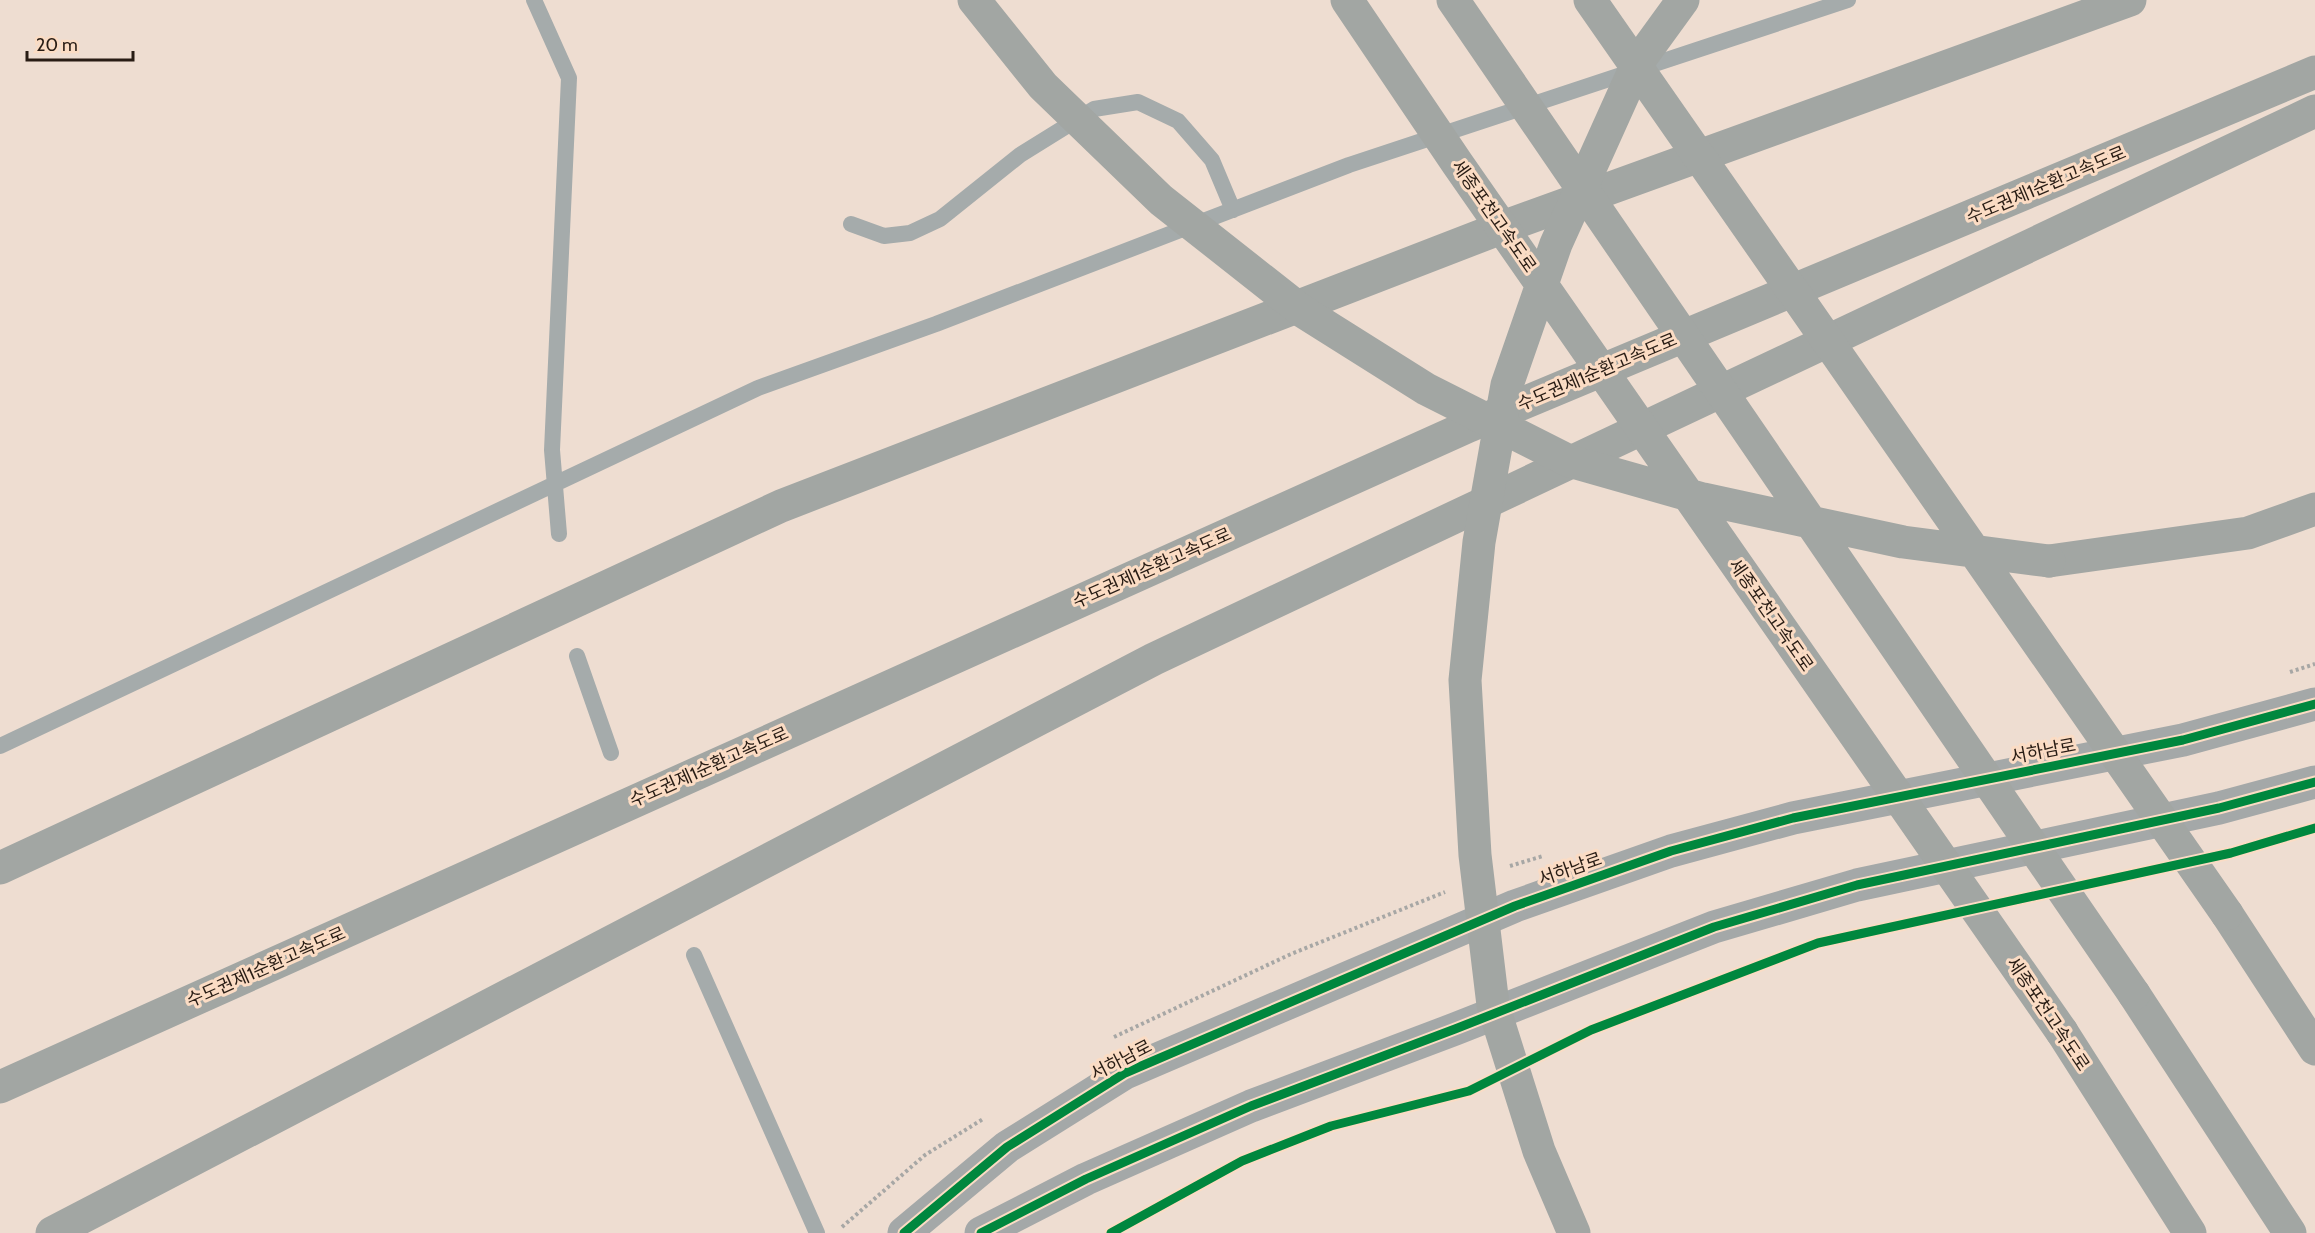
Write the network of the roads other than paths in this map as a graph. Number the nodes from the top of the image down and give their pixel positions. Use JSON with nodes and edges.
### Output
{"nodes":[{"id":1,"x":534,"y":0,"type":"edge"},
{"id":2,"x":974,"y":0,"type":"edge"},
{"id":3,"x":1347,"y":0,"type":"edge"},
{"id":4,"x":1453,"y":0,"type":"edge"},
{"id":5,"x":1590,"y":0,"type":"edge"},
{"id":6,"x":1683,"y":0,"type":"edge"},
{"id":7,"x":1848,"y":0,"type":"edge"},
{"id":8,"x":2130,"y":0,"type":"edge"},
{"id":9,"x":2315,"y":72,"type":"edge"},
{"id":10,"x":2315,"y":111,"type":"edge"},
{"id":11,"x":1233,"y":210,"type":"junction"},
{"id":12,"x":851,"y":224,"type":"dead end"},
{"id":13,"x":554,"y":484,"type":"junction"},
{"id":14,"x":2315,"y":509,"type":"edge"},
{"id":15,"x":559,"y":534,"type":"dead end"},
{"id":16,"x":577,"y":656,"type":"dead end"},
{"id":17,"x":2315,"y":704,"type":"edge"},
{"id":18,"x":0,"y":746,"type":"edge"},
{"id":19,"x":611,"y":753,"type":"dead end"},
{"id":20,"x":2315,"y":782,"type":"edge"},
{"id":21,"x":0,"y":868,"type":"edge"},
{"id":22,"x":694,"y":955,"type":"dead end"},
{"id":23,"x":2315,"y":1049,"type":"edge"},
{"id":24,"x":0,"y":1087,"type":"edge"},
{"id":25,"x":52,"y":1233,"type":"edge"},
{"id":26,"x":817,"y":1233,"type":"edge"},
{"id":27,"x":904,"y":1233,"type":"edge"},
{"id":28,"x":981,"y":1233,"type":"edge"},
{"id":29,"x":1574,"y":1233,"type":"edge"},
{"id":30,"x":2190,"y":1233,"type":"edge"},
{"id":31,"x":2290,"y":1233,"type":"edge"}],
"edges":[{"from":1,"to":13,"type":"lane"},
{"from":2,"to":14,"type":"highway","bridge":true},
{"from":3,"to":30,"type":"highway","name":"세종포천고속도로","bridge":true},
{"from":4,"to":31,"type":"highway","bridge":true},
{"from":5,"to":23,"type":"highway","bridge":true},
{"from":6,"to":29,"type":"highway","bridge":true},
{"from":7,"to":11,"type":"lane"},
{"from":8,"to":21,"type":"highway"},
{"from":9,"to":24,"type":"highway","name":"수도권제1순환고속도로"},
{"from":10,"to":25,"type":"highway"},
{"from":11,"to":12,"type":"lane"},
{"from":11,"to":13,"type":"lane"},
{"from":13,"to":15,"type":"lane"},
{"from":13,"to":18,"type":"lane"},
{"from":16,"to":19,"type":"lane"},
{"from":17,"to":27,"type":"main road","name":"서하남로"},
{"from":20,"to":28,"type":"main road"},
{"from":22,"to":26,"type":"lane"}]}
